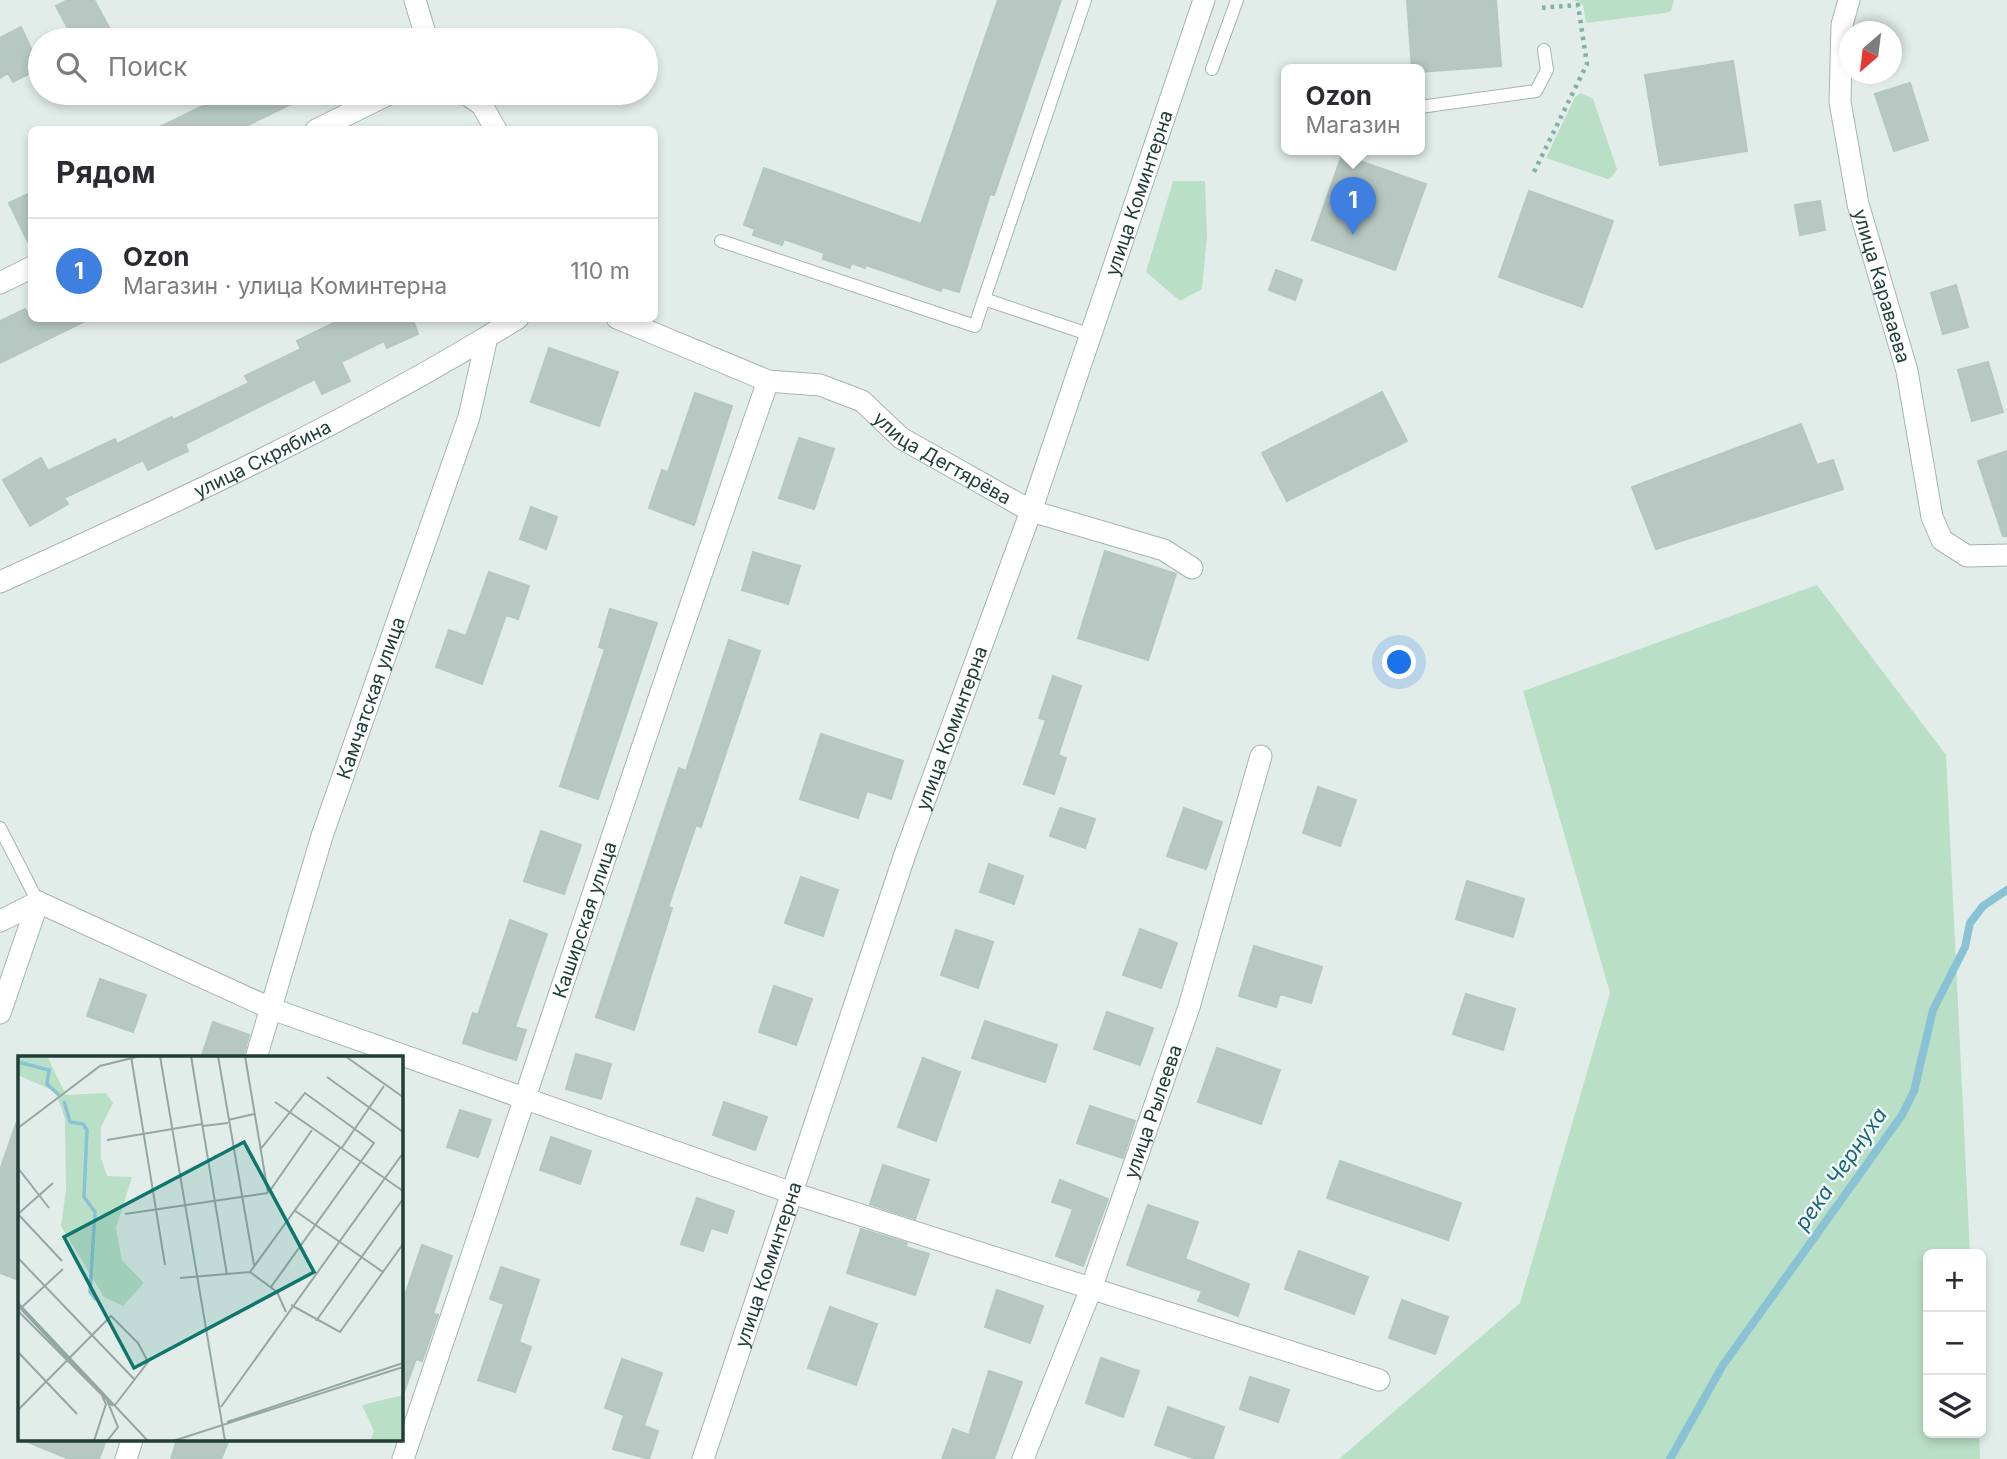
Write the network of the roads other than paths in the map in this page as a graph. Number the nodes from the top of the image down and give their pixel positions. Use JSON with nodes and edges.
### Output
{"nodes":[{"id":1,"x":415,"y":0,"type":"edge"},
{"id":2,"x":1085,"y":0,"type":"edge"},
{"id":3,"x":1204,"y":0,"type":"edge"},
{"id":4,"x":1237,"y":0,"type":"edge"},
{"id":5,"x":1849,"y":0,"type":"edge"},
{"id":6,"x":423,"y":28,"type":"edge"},
{"id":7,"x":1544,"y":50,"type":"dead end"},
{"id":8,"x":1212,"y":69,"type":"dead end"},
{"id":9,"x":367,"y":105,"type":"edge"},
{"id":10,"x":482,"y":105,"type":"edge"},
{"id":11,"x":1425,"y":106,"type":"edge"},
{"id":12,"x":324,"y":126,"type":"edge"},
{"id":13,"x":494,"y":126,"type":"edge"},
{"id":14,"x":721,"y":241,"type":"dead end"},
{"id":15,"x":28,"y":269,"type":"edge"},
{"id":16,"x":0,"y":283,"type":"edge"},
{"id":17,"x":984,"y":299,"type":"junction"},
{"id":18,"x":511,"y":322,"type":"edge"},
{"id":19,"x":627,"y":322,"type":"edge"},
{"id":20,"x":1091,"y":335,"type":"junction"},
{"id":21,"x":487,"y":337,"type":"junction"},
{"id":22,"x":768,"y":381,"type":"junction"},
{"id":23,"x":1031,"y":511,"type":"junction"},
{"id":24,"x":2007,"y":555,"type":"edge"},
{"id":25,"x":1192,"y":568,"type":"dead end"},
{"id":26,"x":0,"y":582,"type":"edge"},
{"id":27,"x":1261,"y":756,"type":"dead end"},
{"id":28,"x":0,"y":828,"type":"edge"},
{"id":29,"x":38,"y":902,"type":"junction"},
{"id":30,"x":0,"y":921,"type":"edge"},
{"id":31,"x":272,"y":1009,"type":"junction"},
{"id":32,"x":0,"y":1013,"type":"edge"},
{"id":33,"x":257,"y":1056,"type":"edge"},
{"id":34,"x":526,"y":1098,"type":"junction"},
{"id":35,"x":792,"y":1193,"type":"junction"},
{"id":36,"x":1091,"y":1289,"type":"junction"},
{"id":37,"x":1379,"y":1380,"type":"dead end"},
{"id":38,"x":131,"y":1442,"type":"edge"},
{"id":39,"x":126,"y":1459,"type":"edge"},
{"id":40,"x":403,"y":1459,"type":"edge"},
{"id":41,"x":703,"y":1459,"type":"edge"},
{"id":42,"x":1023,"y":1459,"type":"edge"}],
"edges":[{"from":1,"to":6,"type":"street"},
{"from":2,"to":17,"type":"lane"},
{"from":3,"to":20,"type":"street","name":"улица Коминтерна"},
{"from":4,"to":8,"type":"lane"},
{"from":5,"to":24,"type":"street","name":"улица Караваева"},
{"from":7,"to":11,"type":"lane"},
{"from":9,"to":12,"type":"street"},
{"from":10,"to":13,"type":"street"},
{"from":14,"to":17,"type":"lane"},
{"from":15,"to":16,"type":"street"},
{"from":17,"to":20,"type":"lane"},
{"from":18,"to":21,"type":"street","name":"улица Скрябина"},
{"from":19,"to":22,"type":"street","name":"улица Дегтярёва"},
{"from":20,"to":23,"type":"street","name":"улица Коминтерна"},
{"from":21,"to":26,"type":"street","name":"улица Скрябина"},
{"from":21,"to":31,"type":"street","name":"Камчатская улица"},
{"from":22,"to":23,"type":"street","name":"улица Дегтярёва"},
{"from":22,"to":34,"type":"street","name":"Каширская улица"},
{"from":23,"to":25,"type":"street","name":"улица Дегтярёва"},
{"from":23,"to":35,"type":"street","name":"улица Коминтерна"},
{"from":27,"to":36,"type":"street","name":"улица Рылеева"},
{"from":28,"to":29,"type":"lane"},
{"from":29,"to":30,"type":"street"},
{"from":29,"to":31,"type":"street"},
{"from":29,"to":32,"type":"street"},
{"from":31,"to":33,"type":"street","name":"Камчатская улица"},
{"from":31,"to":34,"type":"street"},
{"from":34,"to":35,"type":"street"},
{"from":34,"to":40,"type":"street","name":"Каширская улица"},
{"from":35,"to":36,"type":"street"},
{"from":35,"to":41,"type":"street","name":"улица Коминтерна"},
{"from":36,"to":37,"type":"street"},
{"from":36,"to":42,"type":"street","name":"улица Рылеева"},
{"from":38,"to":39,"type":"street"}]}
